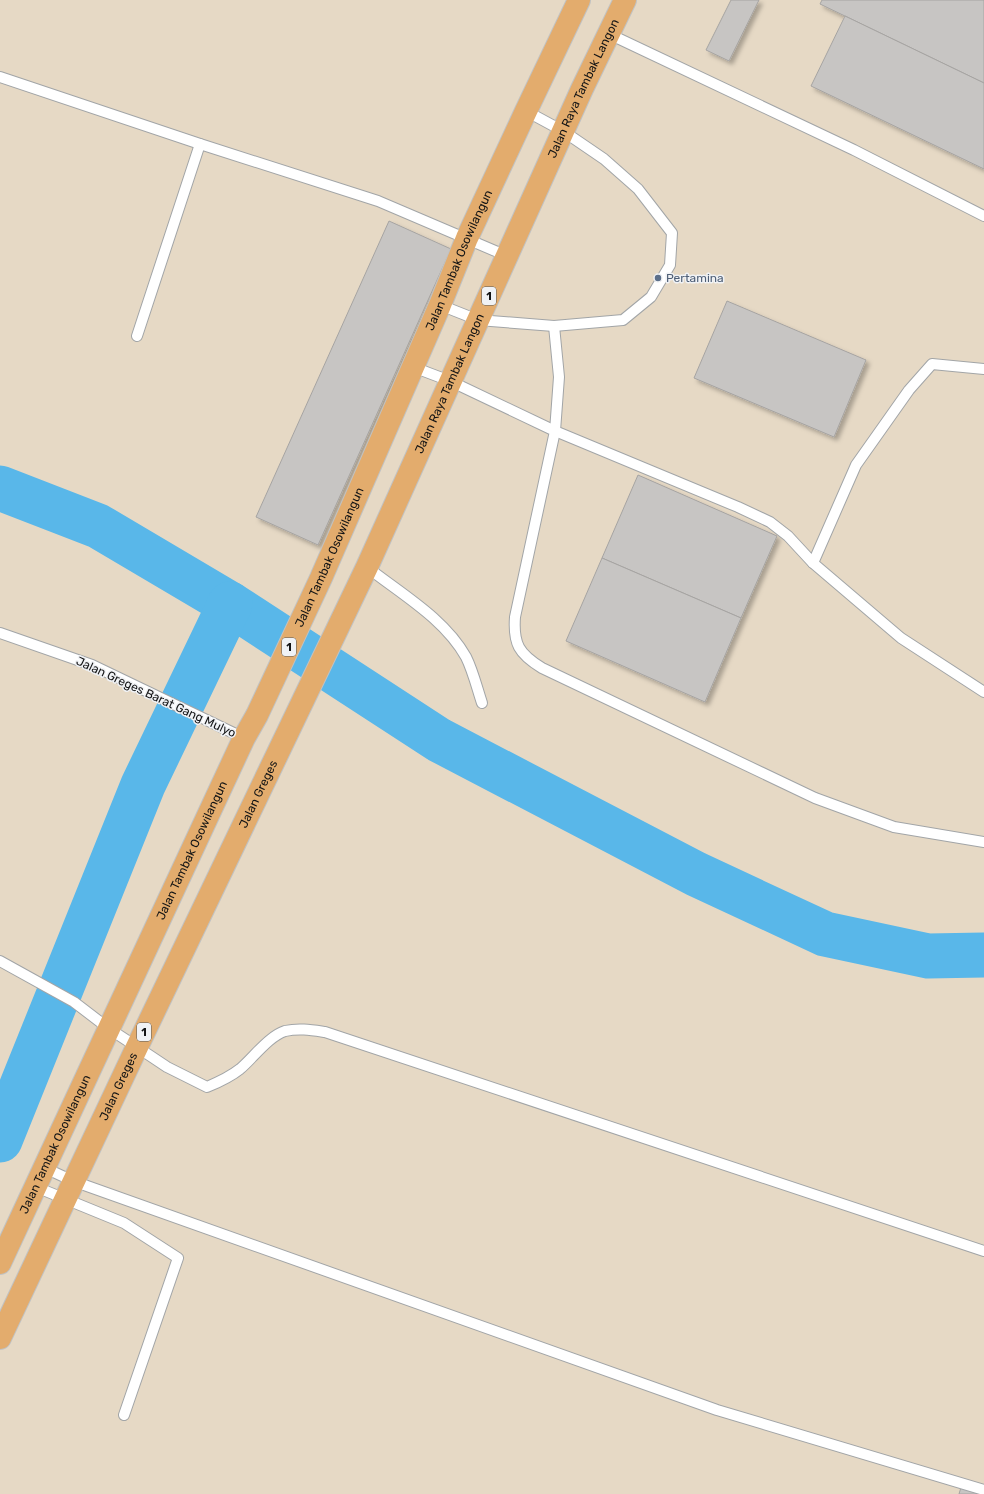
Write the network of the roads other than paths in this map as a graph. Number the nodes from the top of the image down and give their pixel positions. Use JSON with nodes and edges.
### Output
{"nodes":[{"id":1,"x":578,"y":0,"type":"edge"},
{"id":2,"x":625,"y":0,"type":"edge"},
{"id":3,"x":609,"y":34,"type":"junction"},
{"id":4,"x":0,"y":77,"type":"edge"},
{"id":5,"x":526,"y":111,"type":"junction"},
{"id":6,"x":563,"y":131,"type":"junction"},
{"id":7,"x":200,"y":144,"type":"junction"},
{"id":8,"x":984,"y":216,"type":"edge"},
{"id":9,"x":467,"y":238,"type":"junction"},
{"id":10,"x":507,"y":256,"type":"junction"},
{"id":11,"x":440,"y":305,"type":"junction"},
{"id":12,"x":478,"y":320,"type":"junction"},
{"id":13,"x":554,"y":326,"type":"junction"},
{"id":14,"x":137,"y":336,"type":"dead end"},
{"id":15,"x":412,"y":367,"type":"junction"},
{"id":16,"x":984,"y":369,"type":"edge"},
{"id":17,"x":450,"y":381,"type":"junction"},
{"id":18,"x":555,"y":431,"type":"junction"},
{"id":19,"x":813,"y":563,"type":"junction"},
{"id":20,"x":366,"y":567,"type":"junction"},
{"id":21,"x":0,"y":633,"type":"edge"},
{"id":22,"x":984,"y":692,"type":"edge"},
{"id":23,"x":482,"y":703,"type":"dead end"},
{"id":24,"x":289,"y":727,"type":"joint"},
{"id":25,"x":244,"y":738,"type":"junction"},
{"id":26,"x":984,"y":842,"type":"edge"},
{"id":27,"x":0,"y":961,"type":"edge"},
{"id":28,"x":108,"y":1028,"type":"junction"},
{"id":29,"x":137,"y":1047,"type":"junction"},
{"id":30,"x":40,"y":1177,"type":"junction"},
{"id":31,"x":69,"y":1189,"type":"junction"},
{"id":32,"x":984,"y":1251,"type":"edge"},
{"id":33,"x":0,"y":1263,"type":"edge"},
{"id":34,"x":0,"y":1338,"type":"edge"},
{"id":35,"x":124,"y":1415,"type":"dead end"},
{"id":36,"x":984,"y":1490,"type":"edge"}],
"edges":[{"from":1,"to":5,"type":"highway","name":"Jalan Tambak Osowilangun","number":"1"},
{"from":2,"to":3,"type":"highway","name":"Jalan Raya Tambak Langon","number":"1"},
{"from":3,"to":6,"type":"highway","name":"Jalan Raya Tambak Langon","number":"1"},
{"from":3,"to":8,"type":"lane"},
{"from":4,"to":7,"type":"lane"},
{"from":5,"to":6,"type":"lane"},
{"from":5,"to":9,"type":"highway","name":"Jalan Tambak Osowilangun","number":"1"},
{"from":6,"to":10,"type":"highway","name":"Jalan Raya Tambak Langon","number":"1"},
{"from":6,"to":13,"type":"lane"},
{"from":7,"to":9,"type":"lane"},
{"from":7,"to":14,"type":"lane"},
{"from":9,"to":10,"type":"lane"},
{"from":9,"to":11,"type":"highway","name":"Jalan Tambak Osowilangun","number":"1"},
{"from":10,"to":12,"type":"highway","name":"Jalan Raya Tambak Langon","number":"1"},
{"from":11,"to":12,"type":"lane"},
{"from":11,"to":15,"type":"highway","name":"Jalan Tambak Osowilangun","number":"1"},
{"from":12,"to":13,"type":"lane"},
{"from":12,"to":17,"type":"highway","name":"Jalan Raya Tambak Langon","number":"1"},
{"from":13,"to":18,"type":"lane"},
{"from":15,"to":17,"type":"lane"},
{"from":15,"to":25,"type":"highway","name":"Jalan Tambak Osowilangun","number":"1"},
{"from":16,"to":19,"type":"lane"},
{"from":17,"to":18,"type":"lane"},
{"from":17,"to":20,"type":"highway","name":"Jalan Raya Tambak Langon","number":"1"},
{"from":18,"to":19,"type":"lane"},
{"from":18,"to":26,"type":"lane"},
{"from":19,"to":22,"type":"lane"},
{"from":20,"to":23,"type":"lane"},
{"from":20,"to":24,"type":"highway","name":"Jalan Raya Tambak Langon","number":"1"},
{"from":21,"to":25,"type":"lane","name":"Jalan Greges Barat Gang Mulyo"},
{"from":24,"to":29,"type":"highway","name":"Jalan Greges","number":"1"},
{"from":25,"to":28,"type":"highway","name":"Jalan Tambak Osowilangun","number":"1"},
{"from":27,"to":28,"type":"lane"},
{"from":28,"to":29,"type":"lane"},
{"from":28,"to":30,"type":"highway","name":"Jalan Tambak Osowilangun","number":"1"},
{"from":29,"to":31,"type":"highway","name":"Jalan Greges","number":"1"},
{"from":29,"to":32,"type":"lane"},
{"from":30,"to":31,"type":"lane"},
{"from":30,"to":31,"type":"lane"},
{"from":30,"to":33,"type":"highway","name":"Jalan Tambak Osowilangun","number":"1"},
{"from":31,"to":34,"type":"highway","name":"Jalan Greges","number":"1"},
{"from":31,"to":35,"type":"lane"},
{"from":31,"to":36,"type":"lane"}]}
